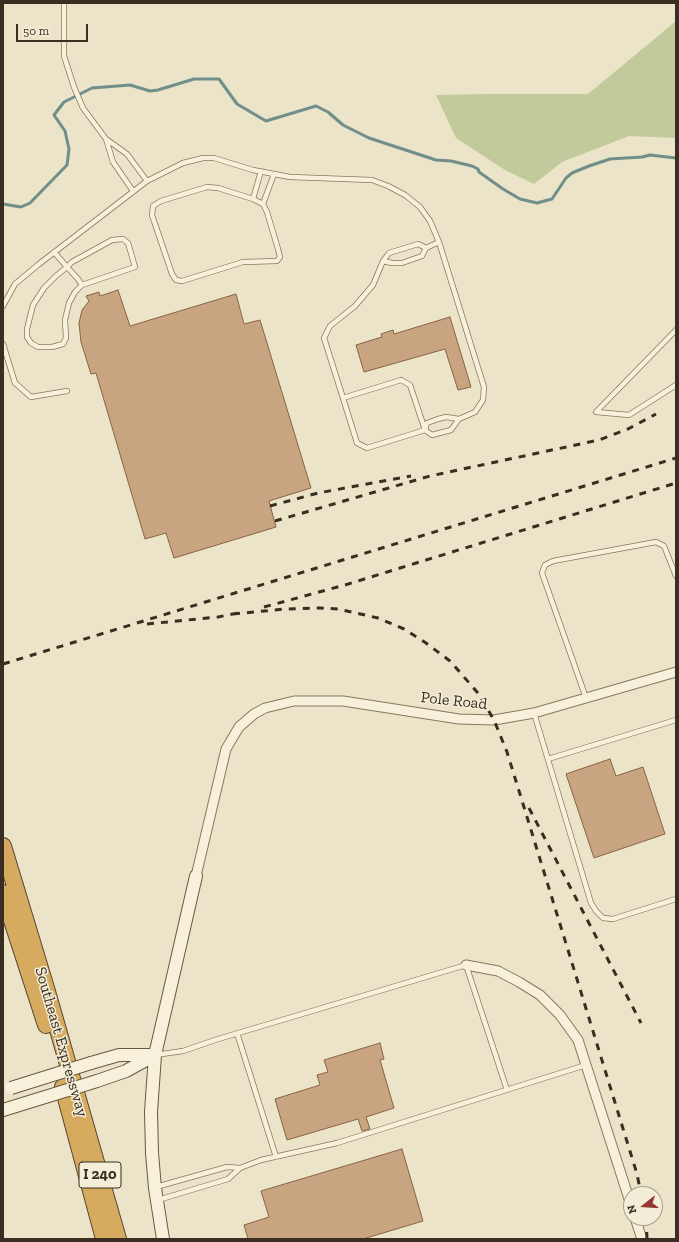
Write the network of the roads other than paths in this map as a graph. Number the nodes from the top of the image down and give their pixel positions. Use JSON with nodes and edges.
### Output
{"nodes":[{"id":1,"x":64,"y":3,"type":"edge"},
{"id":2,"x":106,"y":139,"type":"junction"},
{"id":3,"x":261,"y":171,"type":"junction"},
{"id":4,"x":274,"y":174,"type":"junction"},
{"id":5,"x":147,"y":181,"type":"junction"},
{"id":6,"x":134,"y":191,"type":"junction"},
{"id":7,"x":253,"y":199,"type":"junction"},
{"id":8,"x":262,"y":204,"type":"junction"},
{"id":9,"x":439,"y":242,"type":"junction"},
{"id":10,"x":426,"y":248,"type":"junction"},
{"id":11,"x":54,"y":252,"type":"junction"},
{"id":12,"x":383,"y":261,"type":"junction"},
{"id":13,"x":67,"y":267,"type":"junction"},
{"id":14,"x":82,"y":285,"type":"junction"},
{"id":15,"x":3,"y":306,"type":"edge"},
{"id":16,"x":676,"y":330,"type":"edge"},
{"id":17,"x":3,"y":344,"type":"edge"},
{"id":18,"x":676,"y":385,"type":"edge"},
{"id":19,"x":67,"y":391,"type":"dead end"},
{"id":20,"x":343,"y":398,"type":"junction"},
{"id":21,"x":459,"y":419,"type":"junction"},
{"id":22,"x":425,"y":430,"type":"junction"},
{"id":23,"x":676,"y":576,"type":"edge"},
{"id":24,"x":676,"y":672,"type":"edge"},
{"id":25,"x":586,"y":698,"type":"junction"},
{"id":26,"x":534,"y":713,"type":"junction"},
{"id":27,"x":676,"y":720,"type":"edge"},
{"id":28,"x":548,"y":759,"type":"junction"},
{"id":29,"x":3,"y":846,"type":"edge"},
{"id":30,"x":196,"y":876,"type":"joint"},
{"id":31,"x":3,"y":893,"type":"edge"},
{"id":32,"x":676,"y":899,"type":"edge"},
{"id":33,"x":466,"y":965,"type":"junction"},
{"id":34,"x":237,"y":1033,"type":"junction"},
{"id":35,"x":156,"y":1055,"type":"junction"},
{"id":36,"x":586,"y":1065,"type":"junction"},
{"id":37,"x":7,"y":1089,"type":"edge"},
{"id":38,"x":507,"y":1090,"type":"junction"},
{"id":39,"x":3,"y":1110,"type":"edge"},
{"id":40,"x":276,"y":1157,"type":"junction"},
{"id":41,"x":240,"y":1168,"type":"junction"},
{"id":42,"x":102,"y":1184,"type":"junction"},
{"id":43,"x":625,"y":1186,"type":"edge"},
{"id":44,"x":155,"y":1188,"type":"junction"},
{"id":45,"x":157,"y":1201,"type":"junction"},
{"id":46,"x":638,"y":1226,"type":"edge"},
{"id":47,"x":104,"y":1239,"type":"edge"},
{"id":48,"x":118,"y":1239,"type":"edge"},
{"id":49,"x":125,"y":1239,"type":"edge"},
{"id":50,"x":163,"y":1239,"type":"edge"},
{"id":51,"x":642,"y":1239,"type":"edge"}],
"edges":[{"from":1,"to":2,"type":"lane"},
{"from":2,"to":5,"type":"lane"},
{"from":2,"to":6,"type":"lane"},
{"from":3,"to":4,"type":"lane"},
{"from":3,"to":5,"type":"lane"},
{"from":3,"to":7,"type":"lane"},
{"from":4,"to":8,"type":"lane"},
{"from":4,"to":9,"type":"lane"},
{"from":5,"to":6,"type":"lane"},
{"from":6,"to":11,"type":"lane"},
{"from":7,"to":8,"type":"lane"},
{"from":7,"to":8,"type":"lane"},
{"from":9,"to":10,"type":"lane"},
{"from":9,"to":21,"type":"lane"},
{"from":10,"to":12,"type":"lane"},
{"from":10,"to":12,"type":"lane"},
{"from":11,"to":13,"type":"lane"},
{"from":11,"to":15,"type":"lane"},
{"from":12,"to":20,"type":"lane"},
{"from":13,"to":14,"type":"lane"},
{"from":13,"to":14,"type":"lane"},
{"from":13,"to":14,"type":"lane"},
{"from":16,"to":18,"type":"lane"},
{"from":17,"to":19,"type":"lane"},
{"from":20,"to":22,"type":"lane"},
{"from":20,"to":22,"type":"lane"},
{"from":21,"to":22,"type":"lane"},
{"from":21,"to":22,"type":"lane"},
{"from":23,"to":25,"type":"lane"},
{"from":24,"to":25,"type":"street","name":"Pole Road"},
{"from":25,"to":26,"type":"street","name":"Pole Road"},
{"from":26,"to":28,"type":"lane"},
{"from":26,"to":30,"type":"street","name":"Pole Road"},
{"from":27,"to":28,"type":"lane"},
{"from":28,"to":32,"type":"lane"},
{"from":29,"to":42,"type":"highway","name":"Southeast Expressway","number":"I 240"},
{"from":30,"to":35,"type":"main road"},
{"from":31,"to":47,"type":"highway","name":"Southeast Expressway","number":"I 240"},
{"from":33,"to":34,"type":"lane"},
{"from":33,"to":36,"type":"street"},
{"from":33,"to":38,"type":"lane"},
{"from":34,"to":35,"type":"lane"},
{"from":34,"to":40,"type":"lane"},
{"from":35,"to":37,"type":"main road","bridge":true},
{"from":35,"to":39,"type":"main road","bridge":true},
{"from":35,"to":44,"type":"main road"},
{"from":36,"to":38,"type":"lane"},
{"from":36,"to":43,"type":"street"},
{"from":38,"to":40,"type":"lane"},
{"from":40,"to":41,"type":"lane"},
{"from":41,"to":44,"type":"lane"},
{"from":41,"to":45,"type":"lane"},
{"from":42,"to":48,"type":"highway","name":"Southeast Expressway","number":"I 240"},
{"from":42,"to":49,"type":"highway"},
{"from":44,"to":45,"type":"main road"},
{"from":45,"to":50,"type":"main road"},
{"from":46,"to":51,"type":"street"}]}
